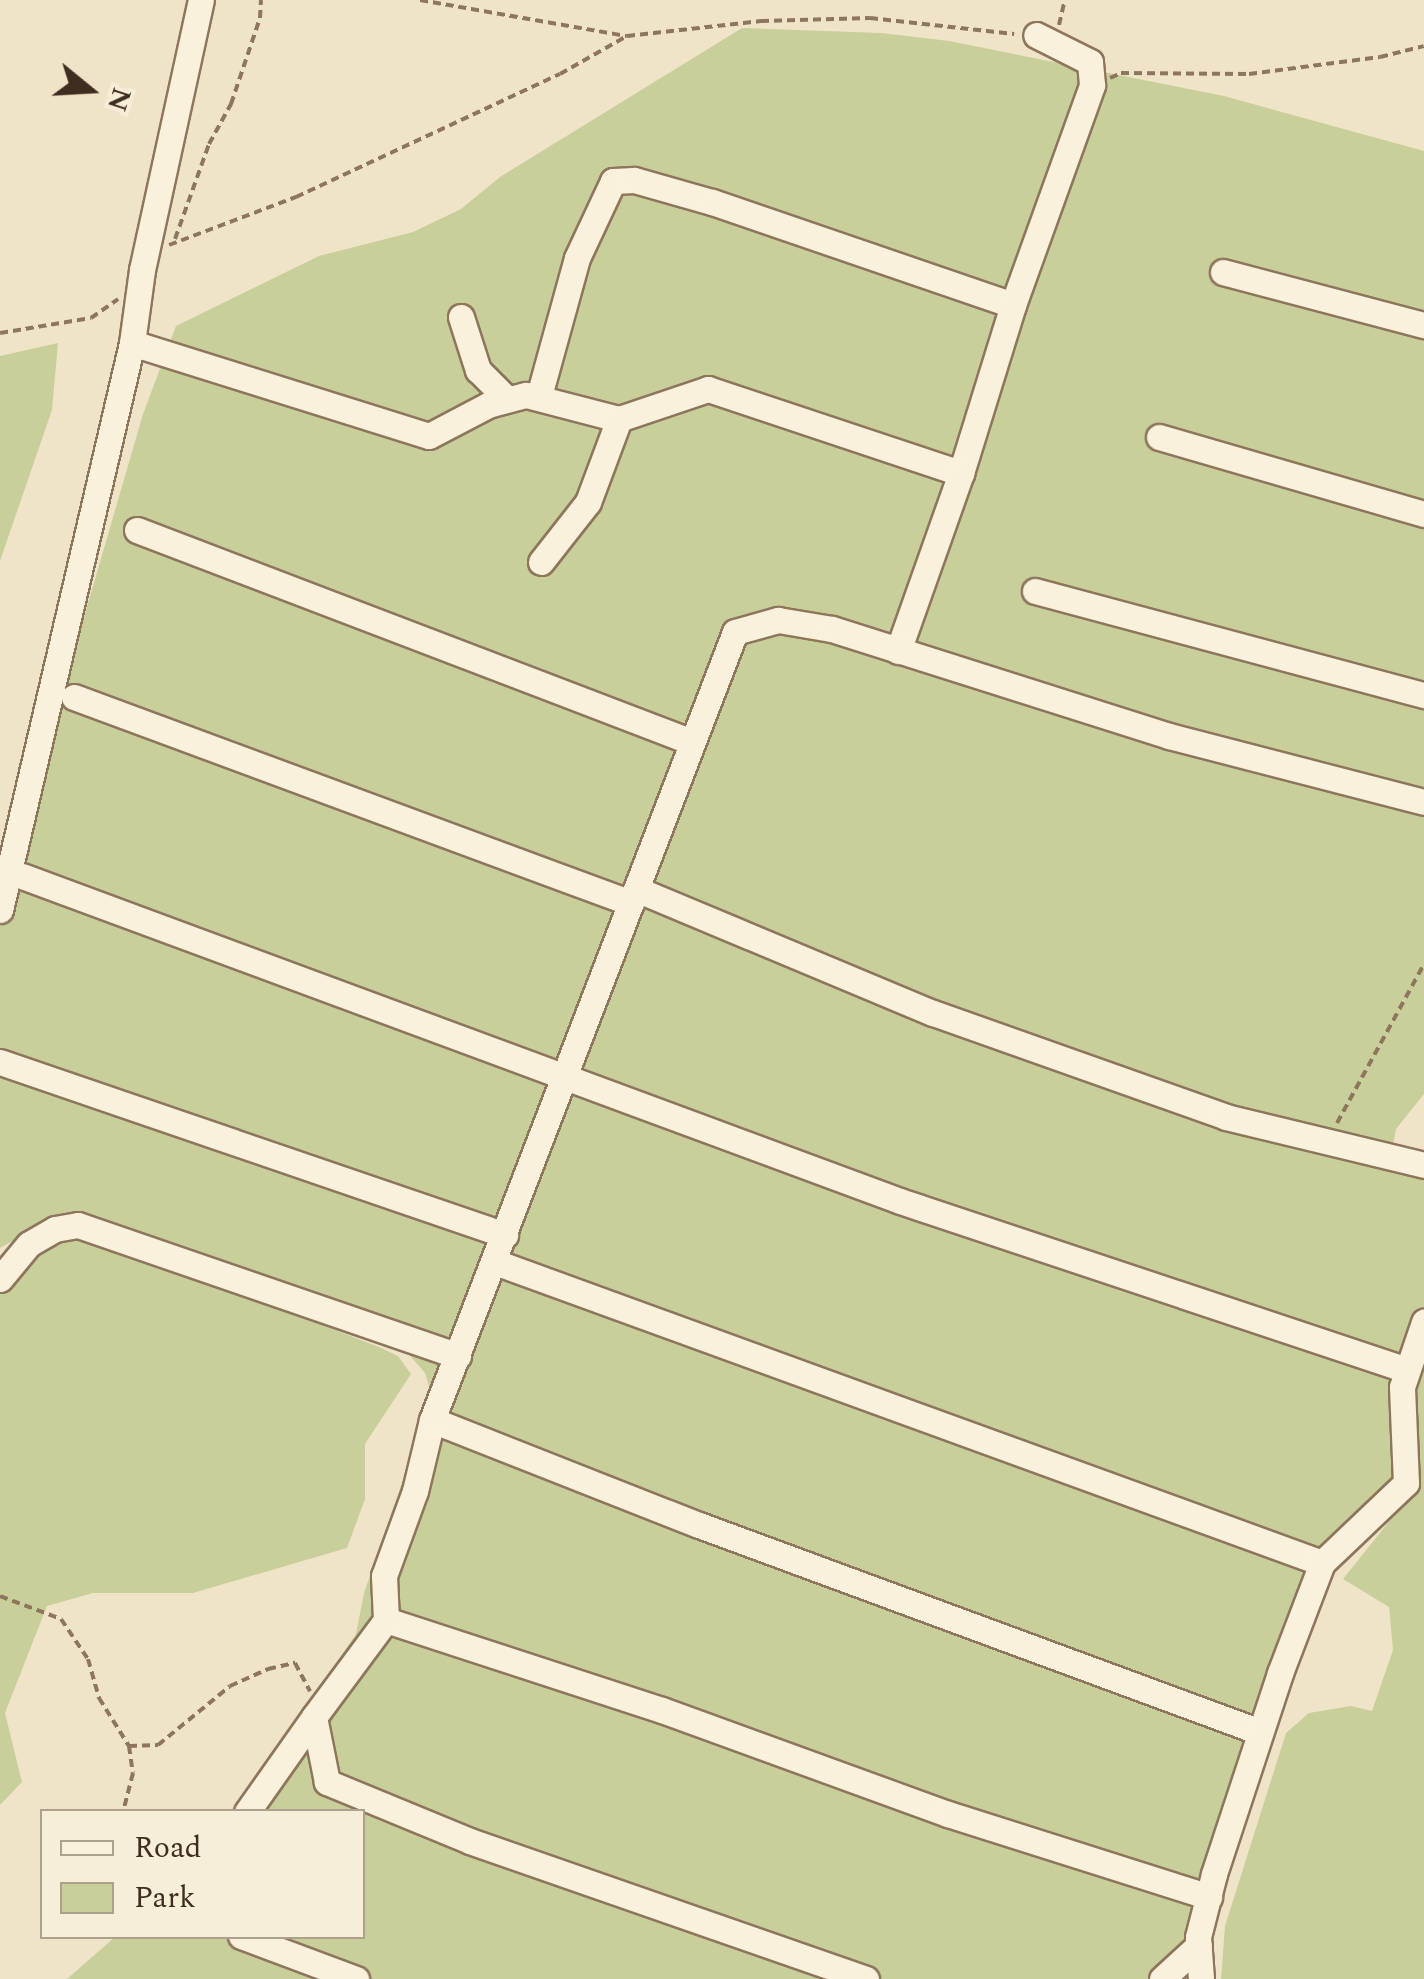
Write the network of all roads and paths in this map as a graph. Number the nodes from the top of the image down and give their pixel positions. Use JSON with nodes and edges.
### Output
{"nodes":[{"id":1,"x":202,"y":0,"type":"edge"},
{"id":2,"x":262,"y":0,"type":"edge"},
{"id":3,"x":420,"y":0,"type":"edge"},
{"id":4,"x":1065,"y":0,"type":"edge"},
{"id":5,"x":1036,"y":35,"type":"junction"},
{"id":6,"x":627,"y":36,"type":"junction"},
{"id":7,"x":1424,"y":46,"type":"edge"},
{"id":8,"x":1092,"y":85,"type":"junction"},
{"id":9,"x":175,"y":239,"type":"junction"},
{"id":10,"x":142,"y":270,"type":"junction"},
{"id":11,"x":1223,"y":272,"type":"dead end"},
{"id":12,"x":119,"y":299,"type":"dead end"},
{"id":13,"x":1013,"y":305,"type":"junction"},
{"id":14,"x":460,"y":317,"type":"dead end"},
{"id":15,"x":1424,"y":325,"type":"edge"},
{"id":16,"x":0,"y":333,"type":"edge"},
{"id":17,"x":132,"y":342,"type":"junction"},
{"id":18,"x":539,"y":396,"type":"junction"},
{"id":19,"x":506,"y":398,"type":"junction"},
{"id":20,"x":619,"y":419,"type":"junction"},
{"id":21,"x":1159,"y":437,"type":"dead end"},
{"id":22,"x":960,"y":472,"type":"junction"},
{"id":23,"x":1424,"y":514,"type":"edge"},
{"id":24,"x":137,"y":530,"type":"dead end"},
{"id":25,"x":541,"y":562,"type":"dead end"},
{"id":26,"x":1035,"y":590,"type":"dead end"},
{"id":27,"x":898,"y":652,"type":"junction"},
{"id":28,"x":1424,"y":695,"type":"edge"},
{"id":29,"x":74,"y":697,"type":"dead end"},
{"id":30,"x":692,"y":742,"type":"junction"},
{"id":31,"x":1424,"y":802,"type":"edge"},
{"id":32,"x":22,"y":876,"type":"dead end"},
{"id":33,"x":634,"y":896,"type":"junction"},
{"id":34,"x":0,"y":910,"type":"edge"},
{"id":35,"x":1424,"y":964,"type":"edge"},
{"id":36,"x":0,"y":1062,"type":"edge"},
{"id":37,"x":562,"y":1077,"type":"junction"},
{"id":38,"x":1330,"y":1142,"type":"junction"},
{"id":39,"x":1424,"y":1165,"type":"edge"},
{"id":40,"x":505,"y":1236,"type":"junction"},
{"id":41,"x":495,"y":1262,"type":"junction"},
{"id":42,"x":0,"y":1279,"type":"edge"},
{"id":43,"x":1424,"y":1322,"type":"edge"},
{"id":44,"x":458,"y":1356,"type":"junction"},
{"id":45,"x":1408,"y":1370,"type":"junction"},
{"id":46,"x":432,"y":1420,"type":"junction"},
{"id":47,"x":1322,"y":1563,"type":"junction"},
{"id":48,"x":0,"y":1596,"type":"edge"},
{"id":49,"x":386,"y":1620,"type":"junction"},
{"id":50,"x":314,"y":1717,"type":"junction"},
{"id":51,"x":1260,"y":1732,"type":"junction"},
{"id":52,"x":128,"y":1746,"type":"junction"},
{"id":53,"x":124,"y":1809,"type":"edge"},
{"id":54,"x":248,"y":1809,"type":"edge"},
{"id":55,"x":1208,"y":1897,"type":"junction"},
{"id":56,"x":249,"y":1939,"type":"edge"},
{"id":57,"x":1199,"y":1946,"type":"junction"},
{"id":58,"x":861,"y":1978,"type":"edge"},
{"id":59,"x":356,"y":1979,"type":"edge"},
{"id":60,"x":1162,"y":1979,"type":"edge"},
{"id":61,"x":1201,"y":1979,"type":"edge"}],
"edges":[{"from":1,"to":10,"type":"street"},
{"from":2,"to":9,"type":"path"},
{"from":3,"to":6,"type":"path"},
{"from":4,"to":5,"type":"path"},
{"from":5,"to":6,"type":"path"},
{"from":5,"to":8,"type":"street"},
{"from":6,"to":9,"type":"path"},
{"from":7,"to":8,"type":"path"},
{"from":8,"to":13,"type":"street"},
{"from":9,"to":10,"type":"path"},
{"from":10,"to":17,"type":"street"},
{"from":11,"to":15,"type":"street"},
{"from":12,"to":16,"type":"path"},
{"from":13,"to":18,"type":"street"},
{"from":13,"to":22,"type":"street"},
{"from":14,"to":19,"type":"street"},
{"from":17,"to":19,"type":"street"},
{"from":17,"to":34,"type":"street"},
{"from":18,"to":19,"type":"street"},
{"from":18,"to":20,"type":"street"},
{"from":20,"to":22,"type":"street"},
{"from":20,"to":25,"type":"street"},
{"from":21,"to":23,"type":"street"},
{"from":22,"to":27,"type":"street"},
{"from":24,"to":30,"type":"street"},
{"from":26,"to":28,"type":"street"},
{"from":27,"to":30,"type":"street"},
{"from":27,"to":31,"type":"street"},
{"from":29,"to":33,"type":"street"},
{"from":30,"to":33,"type":"street"},
{"from":32,"to":37,"type":"street"},
{"from":33,"to":37,"type":"street"},
{"from":33,"to":38,"type":"street"},
{"from":35,"to":38,"type":"path"},
{"from":36,"to":40,"type":"street"},
{"from":37,"to":40,"type":"street"},
{"from":37,"to":45,"type":"street"},
{"from":38,"to":39,"type":"street"},
{"from":40,"to":41,"type":"street"},
{"from":41,"to":44,"type":"street"},
{"from":41,"to":47,"type":"street"},
{"from":42,"to":44,"type":"street"},
{"from":43,"to":45,"type":"street"},
{"from":44,"to":46,"type":"street"},
{"from":45,"to":47,"type":"street"},
{"from":46,"to":49,"type":"street"},
{"from":46,"to":51,"type":"street"},
{"from":47,"to":51,"type":"street"},
{"from":48,"to":52,"type":"path"},
{"from":49,"to":50,"type":"street"},
{"from":49,"to":55,"type":"street"},
{"from":50,"to":52,"type":"path"},
{"from":50,"to":54,"type":"street"},
{"from":50,"to":58,"type":"street"},
{"from":51,"to":55,"type":"street"},
{"from":52,"to":53,"type":"path"},
{"from":55,"to":57,"type":"street"},
{"from":56,"to":59,"type":"street"},
{"from":57,"to":60,"type":"street"},
{"from":57,"to":61,"type":"street"}]}
